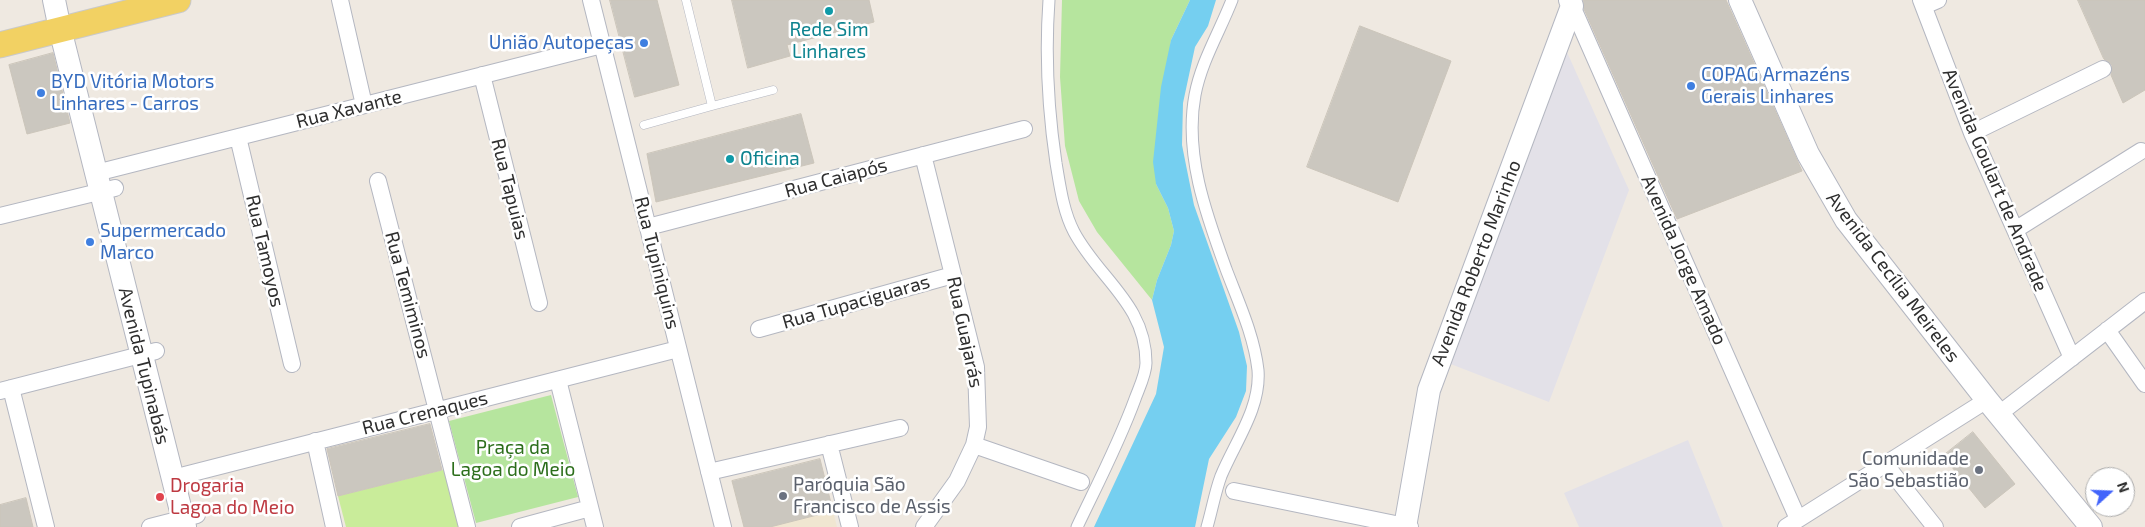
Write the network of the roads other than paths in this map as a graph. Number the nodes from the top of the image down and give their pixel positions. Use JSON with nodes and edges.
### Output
{"nodes":[{"id":1,"x":54,"y":0,"type":"edge"},
{"id":2,"x":70,"y":0,"type":"edge"},
{"id":3,"x":178,"y":0,"type":"edge"},
{"id":4,"x":340,"y":0,"type":"edge"},
{"id":5,"x":591,"y":0,"type":"edge"},
{"id":6,"x":686,"y":0,"type":"edge"},
{"id":7,"x":1049,"y":0,"type":"edge"},
{"id":8,"x":1232,"y":0,"type":"edge"},
{"id":9,"x":1740,"y":0,"type":"edge"},
{"id":10,"x":1928,"y":2,"type":"edge"},
{"id":11,"x":1571,"y":3,"type":"edge"},
{"id":12,"x":67,"y":27,"type":"junction"},
{"id":13,"x":0,"y":44,"type":"edge"},
{"id":14,"x":602,"y":45,"type":"junction"},
{"id":15,"x":2103,"y":69,"type":"dead end"},
{"id":16,"x":482,"y":75,"type":"junction"},
{"id":17,"x":773,"y":90,"type":"dead end"},
{"id":18,"x":364,"y":105,"type":"junction"},
{"id":19,"x":712,"y":106,"type":"junction"},
{"id":20,"x":644,"y":125,"type":"dead end"},
{"id":21,"x":1024,"y":129,"type":"dead end"},
{"id":22,"x":1972,"y":133,"type":"junction"},
{"id":23,"x":238,"y":137,"type":"junction"},
{"id":24,"x":2141,"y":152,"type":"dead end"},
{"id":25,"x":923,"y":155,"type":"junction"},
{"id":26,"x":106,"y":180,"type":"junction"},
{"id":27,"x":378,"y":181,"type":"dead end"},
{"id":28,"x":0,"y":216,"type":"edge"},
{"id":29,"x":648,"y":227,"type":"junction"},
{"id":30,"x":2014,"y":230,"type":"junction"},
{"id":31,"x":953,"y":275,"type":"junction"},
{"id":32,"x":2145,"y":301,"type":"edge"},
{"id":33,"x":538,"y":303,"type":"dead end"},
{"id":34,"x":759,"y":329,"type":"dead end"},
{"id":35,"x":2107,"y":330,"type":"junction"},
{"id":36,"x":678,"y":349,"type":"junction"},
{"id":37,"x":149,"y":352,"type":"junction"},
{"id":38,"x":2072,"y":358,"type":"junction"},
{"id":39,"x":292,"y":364,"type":"dead end"},
{"id":40,"x":558,"y":380,"type":"junction"},
{"id":41,"x":2145,"y":384,"type":"edge"},
{"id":42,"x":6,"y":389,"type":"edge"},
{"id":43,"x":1993,"y":407,"type":"junction"},
{"id":44,"x":438,"y":410,"type":"junction"},
{"id":45,"x":900,"y":428,"type":"dead end"},
{"id":46,"x":315,"y":441,"type":"junction"},
{"id":47,"x":829,"y":444,"type":"junction"},
{"id":48,"x":974,"y":444,"type":"junction"},
{"id":49,"x":1885,"y":464,"type":"junction"},
{"id":50,"x":709,"y":472,"type":"junction"},
{"id":51,"x":180,"y":476,"type":"junction"},
{"id":52,"x":1081,"y":482,"type":"dead end"},
{"id":53,"x":1234,"y":491,"type":"dead end"},
{"id":54,"x":590,"y":508,"type":"junction"},
{"id":55,"x":191,"y":522,"type":"edge"},
{"id":56,"x":1792,"y":523,"type":"edge"},
{"id":57,"x":46,"y":527,"type":"edge"},
{"id":58,"x":150,"y":527,"type":"edge"},
{"id":59,"x":334,"y":527,"type":"edge"},
{"id":60,"x":467,"y":527,"type":"edge"},
{"id":61,"x":520,"y":527,"type":"edge"},
{"id":62,"x":594,"y":527,"type":"edge"},
{"id":63,"x":723,"y":527,"type":"edge"},
{"id":64,"x":850,"y":527,"type":"edge"},
{"id":65,"x":924,"y":527,"type":"edge"},
{"id":66,"x":1077,"y":527,"type":"edge"},
{"id":67,"x":1207,"y":527,"type":"edge"},
{"id":68,"x":1407,"y":527,"type":"edge"},
{"id":69,"x":1935,"y":527,"type":"edge"},
{"id":70,"x":2091,"y":527,"type":"edge"}],
"edges":[{"from":1,"to":12,"type":"main road","name":"Avenida Tupinabás"},
{"from":2,"to":12,"type":"main road","name":"Avenida Tupinabás"},
{"from":3,"to":12,"type":"main road"},
{"from":4,"to":18,"type":"street"},
{"from":5,"to":14,"type":"street","name":"Rua Tupiniquins"},
{"from":6,"to":19,"type":"lane"},
{"from":7,"to":66,"type":"street"},
{"from":8,"to":67,"type":"street"},
{"from":9,"to":43,"type":"main road","name":"Avenida Cecília Meireles"},
{"from":10,"to":22,"type":"street","name":"Avenida Goulart de Andrade"},
{"from":11,"to":56,"type":"street","name":"Avenida Jorge Amado"},
{"from":11,"to":68,"type":"main road","name":"Avenida Roberto Marinho"},
{"from":12,"to":13,"type":"main road"},
{"from":12,"to":26,"type":"main road","name":"Avenida Tupinabás"},
{"from":14,"to":16,"type":"street","name":"Rua Xavante"},
{"from":14,"to":29,"type":"street","name":"Rua Tupiniquins"},
{"from":15,"to":22,"type":"street"},
{"from":16,"to":18,"type":"street","name":"Rua Xavante"},
{"from":16,"to":33,"type":"street","name":"Rua Tapuias"},
{"from":17,"to":19,"type":"lane"},
{"from":18,"to":23,"type":"street","name":"Rua Xavante"},
{"from":19,"to":20,"type":"lane"},
{"from":21,"to":25,"type":"street","name":"Rua Caiapós"},
{"from":22,"to":30,"type":"street","name":"Avenida Goulart de Andrade"},
{"from":23,"to":26,"type":"street","name":"Rua Xavante"},
{"from":23,"to":39,"type":"street","name":"Rua Tamoyos"},
{"from":24,"to":30,"type":"street"},
{"from":25,"to":29,"type":"street","name":"Rua Caiapós"},
{"from":25,"to":31,"type":"street","name":"Rua Guajarás"},
{"from":26,"to":28,"type":"street","name":"Rua Xavante"},
{"from":26,"to":37,"type":"main road","name":"Avenida Tupinabás"},
{"from":27,"to":44,"type":"street","name":"Rua Temiminos"},
{"from":29,"to":36,"type":"street","name":"Rua Tupiniquins"},
{"from":30,"to":38,"type":"street","name":"Avenida Goulart de Andrade"},
{"from":31,"to":34,"type":"street","name":"Rua Tupaciguaras"},
{"from":31,"to":48,"type":"street","name":"Rua Guajarás"},
{"from":32,"to":35,"type":"street"},
{"from":35,"to":38,"type":"street"},
{"from":35,"to":41,"type":"street"},
{"from":36,"to":40,"type":"street","name":"Rua Crenaques"},
{"from":36,"to":50,"type":"street","name":"Rua Tupiniquins"},
{"from":37,"to":42,"type":"street"},
{"from":37,"to":51,"type":"main road","name":"Avenida Tupinabás"},
{"from":38,"to":43,"type":"street"},
{"from":40,"to":44,"type":"street","name":"Rua Crenaques"},
{"from":40,"to":54,"type":"street"},
{"from":42,"to":57,"type":"street"},
{"from":43,"to":49,"type":"street"},
{"from":43,"to":70,"type":"main road","name":"Avenida Cecília Meireles"},
{"from":44,"to":46,"type":"street","name":"Rua Crenaques"},
{"from":44,"to":60,"type":"street","name":"Rua Temiminos"},
{"from":45,"to":47,"type":"street"},
{"from":46,"to":51,"type":"street","name":"Rua Crenaques"},
{"from":46,"to":59,"type":"street"},
{"from":47,"to":50,"type":"street"},
{"from":47,"to":64,"type":"street"},
{"from":48,"to":52,"type":"street"},
{"from":48,"to":65,"type":"street","name":"Rua Guajarás"},
{"from":49,"to":56,"type":"street"},
{"from":49,"to":69,"type":"street"},
{"from":50,"to":63,"type":"street","name":"Rua Tupiniquins"},
{"from":51,"to":55,"type":"main road","name":"Avenida Tupinabás"},
{"from":53,"to":68,"type":"street"},
{"from":54,"to":61,"type":"street"},
{"from":54,"to":62,"type":"street"},
{"from":55,"to":58,"type":"street"}]}
